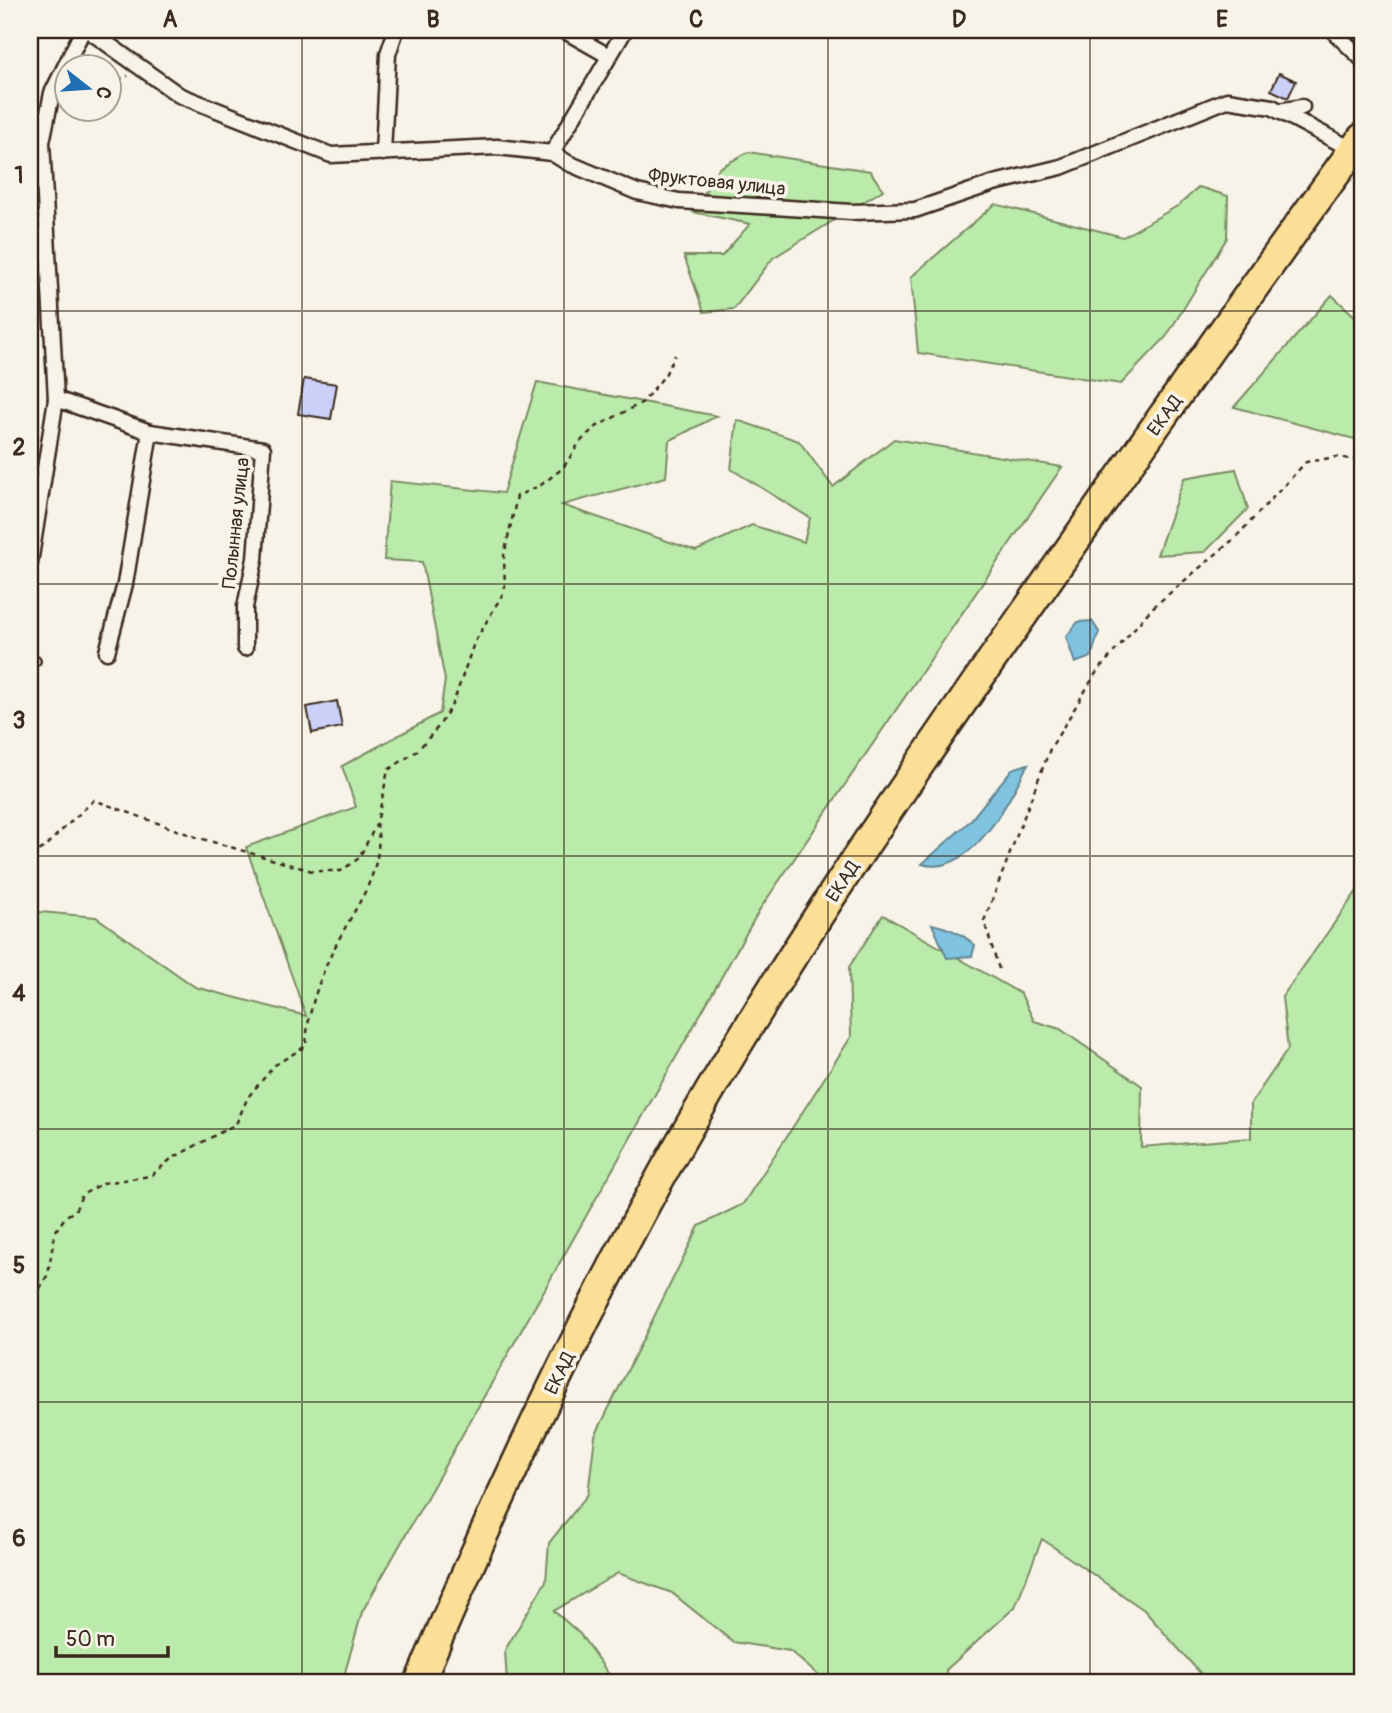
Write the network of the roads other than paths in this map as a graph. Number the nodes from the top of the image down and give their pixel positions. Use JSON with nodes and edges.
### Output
{"nodes":[{"id":1,"x":85,"y":30,"type":"edge"},
{"id":2,"x":396,"y":30,"type":"edge"},
{"id":3,"x":564,"y":30,"type":"edge"},
{"id":4,"x":625,"y":30,"type":"edge"},
{"id":5,"x":1332,"y":30,"type":"edge"},
{"id":6,"x":607,"y":55,"type":"junction"},
{"id":7,"x":1362,"y":59,"type":"edge"},
{"id":8,"x":1302,"y":107,"type":"dead end"},
{"id":9,"x":1279,"y":111,"type":"junction"},
{"id":10,"x":1358,"y":144,"type":"edge"},
{"id":11,"x":383,"y":153,"type":"junction"},
{"id":12,"x":552,"y":153,"type":"junction"},
{"id":13,"x":56,"y":399,"type":"junction"},
{"id":14,"x":150,"y":432,"type":"junction"},
{"id":15,"x":30,"y":563,"type":"edge"},
{"id":16,"x":245,"y":648,"type":"dead end"},
{"id":17,"x":107,"y":652,"type":"dead end"},
{"id":18,"x":419,"y":1683,"type":"edge"}],
"edges":[{"from":1,"to":11,"type":"street","name":"Фруктовая улица"},
{"from":1,"to":13,"type":"street"},
{"from":2,"to":11,"type":"street"},
{"from":3,"to":6,"type":"street"},
{"from":4,"to":6,"type":"street"},
{"from":5,"to":7,"type":"street"},
{"from":6,"to":12,"type":"street"},
{"from":8,"to":9,"type":"street"},
{"from":9,"to":10,"type":"street","name":"Фруктовая улица"},
{"from":9,"to":12,"type":"street","name":"Фруктовая улица"},
{"from":10,"to":18,"type":"highway","name":"ЕКАД"},
{"from":11,"to":12,"type":"street","name":"Фруктовая улица"},
{"from":13,"to":14,"type":"street","name":"Полынная улица"},
{"from":13,"to":15,"type":"street"},
{"from":14,"to":16,"type":"street","name":"Полынная улица"},
{"from":14,"to":17,"type":"street"}]}
